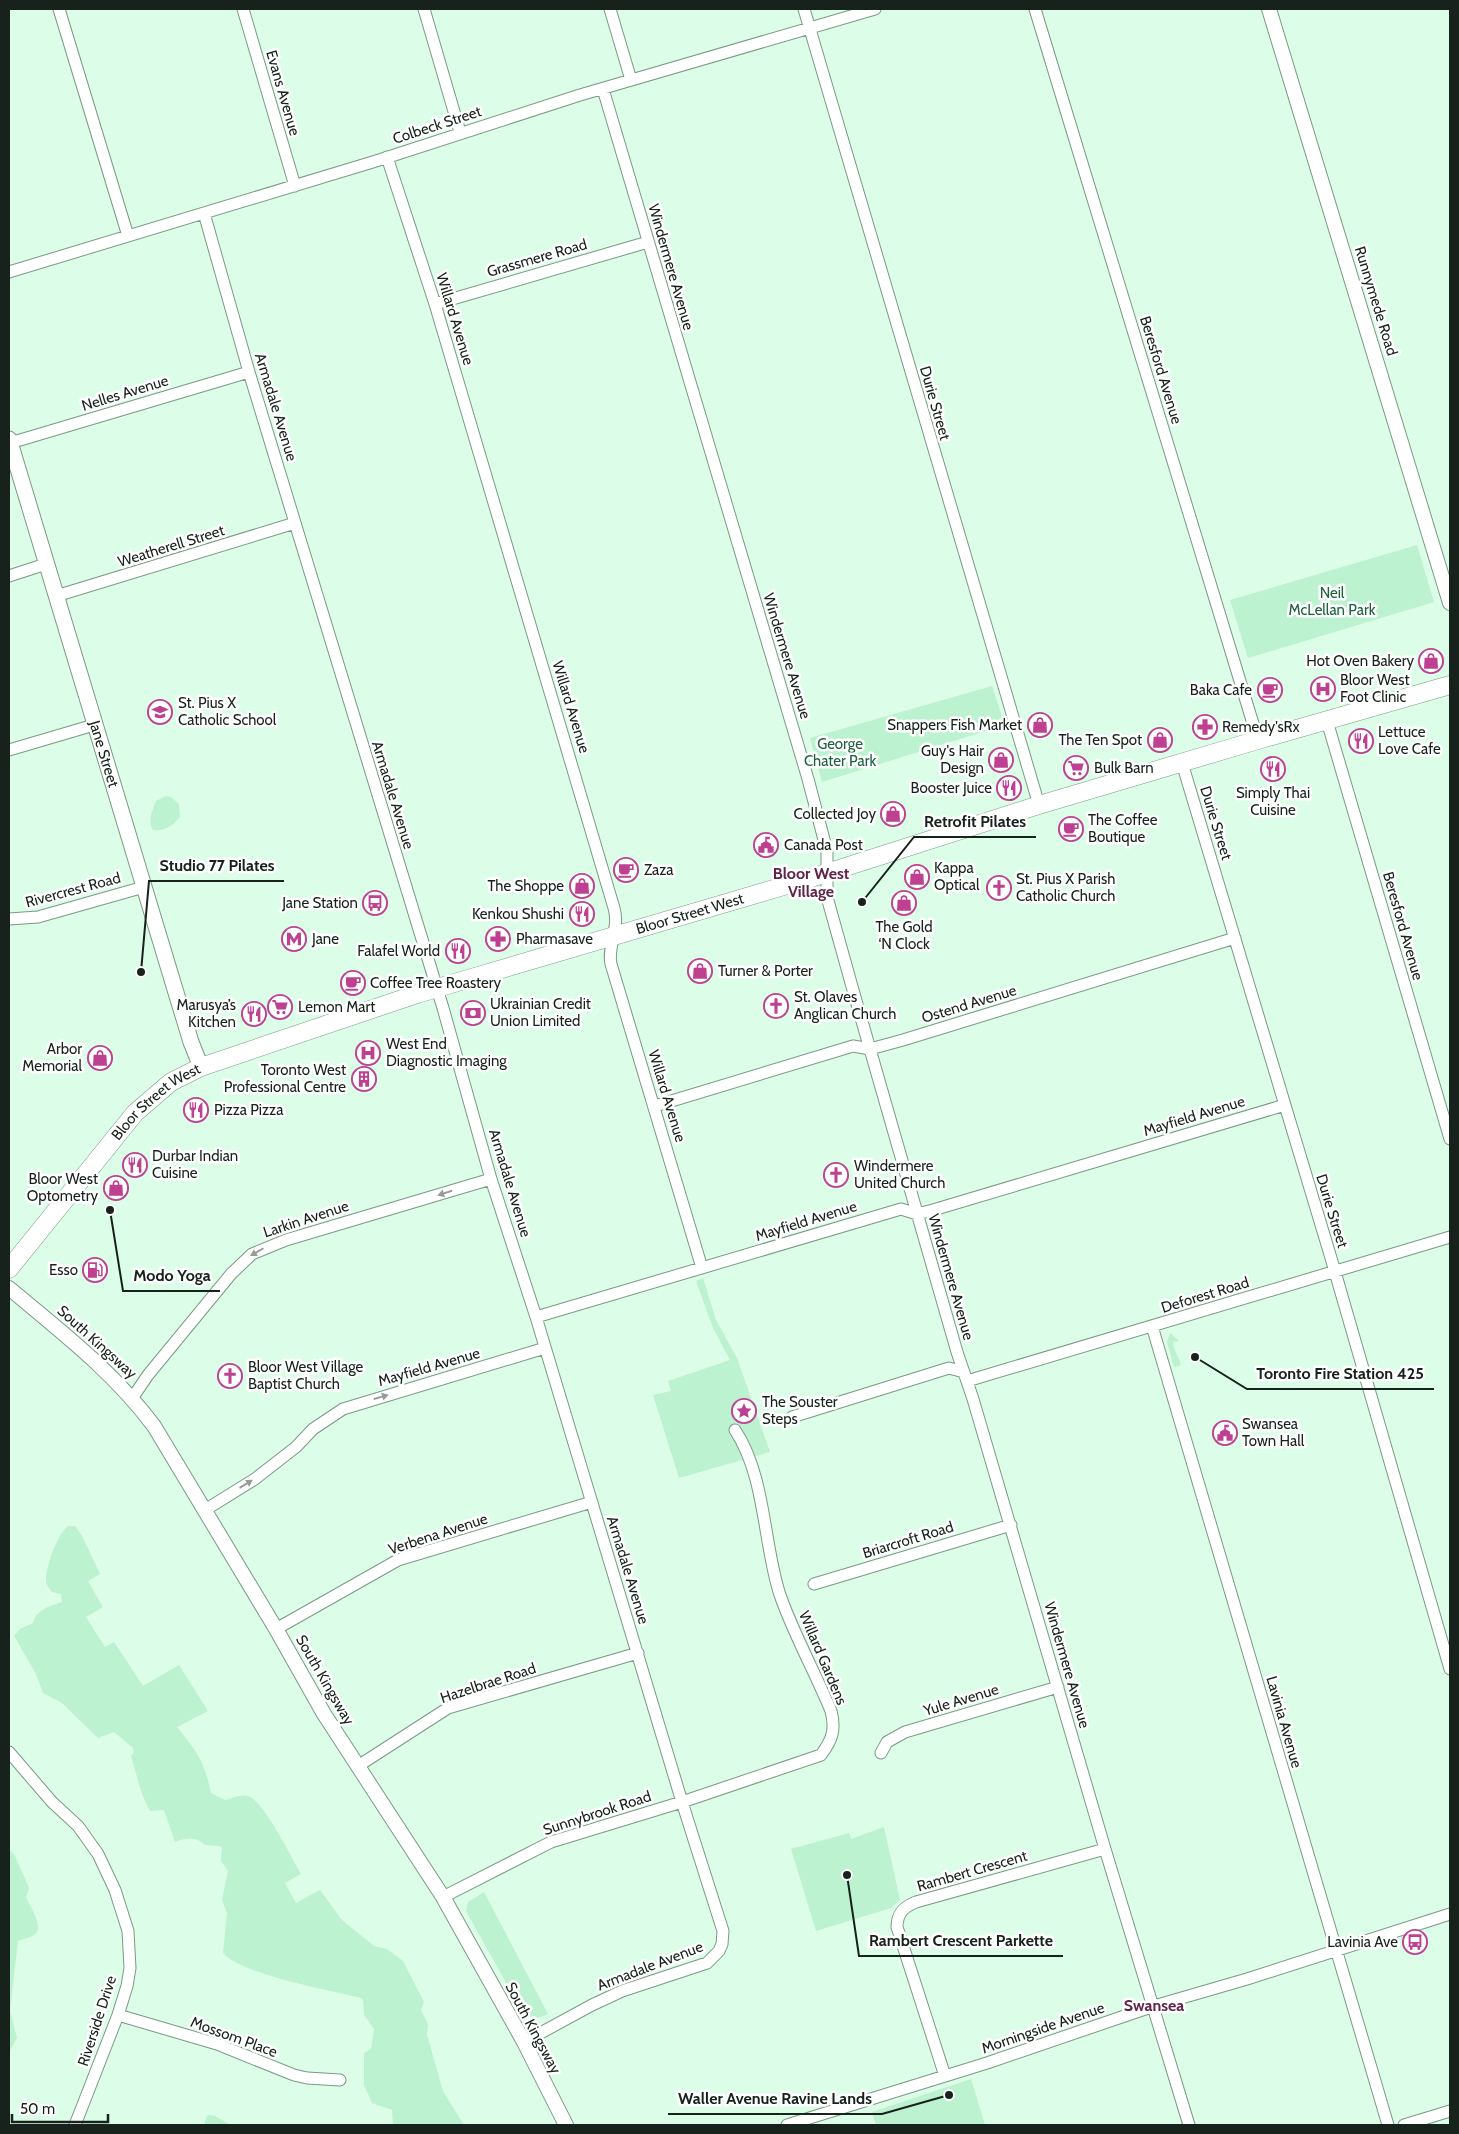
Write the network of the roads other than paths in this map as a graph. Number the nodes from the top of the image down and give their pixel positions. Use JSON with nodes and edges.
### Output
{"nodes":[{"id":1,"x":59,"y":9,"type":"edge"},
{"id":2,"x":243,"y":9,"type":"edge"},
{"id":3,"x":424,"y":9,"type":"edge"},
{"id":4,"x":610,"y":9,"type":"edge"},
{"id":5,"x":804,"y":9,"type":"edge"},
{"id":6,"x":875,"y":9,"type":"edge"},
{"id":7,"x":1035,"y":9,"type":"edge"},
{"id":8,"x":1269,"y":9,"type":"edge"},
{"id":9,"x":810,"y":29,"type":"junction"},
{"id":10,"x":631,"y":80,"type":"junction"},
{"id":11,"x":603,"y":89,"type":"junction"},
{"id":12,"x":460,"y":132,"type":"junction"},
{"id":13,"x":387,"y":157,"type":"junction"},
{"id":14,"x":295,"y":186,"type":"junction"},
{"id":15,"x":204,"y":213,"type":"junction"},
{"id":16,"x":128,"y":236,"type":"junction"},
{"id":17,"x":648,"y":242,"type":"junction"},
{"id":18,"x":9,"y":272,"type":"edge"},
{"id":19,"x":435,"y":304,"type":"junction"},
{"id":20,"x":249,"y":372,"type":"junction"},
{"id":21,"x":9,"y":441,"type":"edge"},
{"id":22,"x":295,"y":523,"type":"junction"},
{"id":23,"x":46,"y":564,"type":"junction"},
{"id":24,"x":9,"y":576,"type":"edge"},
{"id":25,"x":56,"y":596,"type":"junction"},
{"id":26,"x":1450,"y":603,"type":"edge"},
{"id":27,"x":1450,"y":685,"type":"edge"},
{"id":28,"x":1327,"y":721,"type":"junction"},
{"id":29,"x":94,"y":725,"type":"junction"},
{"id":30,"x":1258,"y":740,"type":"junction"},
{"id":31,"x":9,"y":750,"type":"edge"},
{"id":32,"x":1182,"y":763,"type":"junction"},
{"id":33,"x":1040,"y":805,"type":"junction"},
{"id":34,"x":827,"y":872,"type":"junction"},
{"id":35,"x":144,"y":887,"type":"junction"},
{"id":36,"x":9,"y":918,"type":"edge"},
{"id":37,"x":615,"y":934,"type":"junction"},
{"id":38,"x":1235,"y":938,"type":"junction"},
{"id":39,"x":436,"y":988,"type":"junction"},
{"id":40,"x":870,"y":1049,"type":"junction"},
{"id":41,"x":201,"y":1067,"type":"junction"},
{"id":42,"x":1285,"y":1105,"type":"junction"},
{"id":43,"x":655,"y":1106,"type":"junction"},
{"id":44,"x":1450,"y":1139,"type":"edge"},
{"id":45,"x":492,"y":1179,"type":"junction"},
{"id":46,"x":917,"y":1214,"type":"junction"},
{"id":47,"x":1450,"y":1237,"type":"edge"},
{"id":48,"x":10,"y":1263,"type":"edge"},
{"id":49,"x":702,"y":1268,"type":"junction"},
{"id":50,"x":1335,"y":1272,"type":"junction"},
{"id":51,"x":9,"y":1288,"type":"edge"},
{"id":52,"x":536,"y":1317,"type":"junction"},
{"id":53,"x":1152,"y":1326,"type":"junction"},
{"id":54,"x":545,"y":1348,"type":"junction"},
{"id":55,"x":965,"y":1377,"type":"junction"},
{"id":56,"x":133,"y":1397,"type":"junction"},
{"id":57,"x":792,"y":1416,"type":"dead end"},
{"id":58,"x":735,"y":1430,"type":"dead end"},
{"id":59,"x":592,"y":1502,"type":"junction"},
{"id":60,"x":205,"y":1510,"type":"junction"},
{"id":61,"x":1011,"y":1525,"type":"junction"},
{"id":62,"x":814,"y":1584,"type":"dead end"},
{"id":63,"x":276,"y":1629,"type":"junction"},
{"id":64,"x":638,"y":1653,"type":"junction"},
{"id":65,"x":1450,"y":1668,"type":"edge"},
{"id":66,"x":1058,"y":1687,"type":"junction"},
{"id":67,"x":9,"y":1752,"type":"edge"},
{"id":68,"x":881,"y":1753,"type":"dead end"},
{"id":69,"x":358,"y":1766,"type":"junction"},
{"id":70,"x":682,"y":1802,"type":"junction"},
{"id":71,"x":1105,"y":1849,"type":"junction"},
{"id":72,"x":444,"y":1897,"type":"junction"},
{"id":73,"x":1450,"y":1914,"type":"edge"},
{"id":74,"x":1336,"y":1950,"type":"junction"},
{"id":75,"x":1154,"y":2006,"type":"junction"},
{"id":76,"x":118,"y":2015,"type":"junction"},
{"id":77,"x":524,"y":2042,"type":"junction"},
{"id":78,"x":945,"y":2076,"type":"junction"},
{"id":79,"x":340,"y":2080,"type":"dead end"},
{"id":80,"x":1450,"y":2111,"type":"edge"},
{"id":81,"x":75,"y":2125,"type":"edge"},
{"id":82,"x":566,"y":2125,"type":"edge"},
{"id":83,"x":788,"y":2125,"type":"edge"},
{"id":84,"x":1189,"y":2125,"type":"edge"},
{"id":85,"x":1388,"y":2125,"type":"edge"},
{"id":86,"x":1404,"y":2125,"type":"edge"}],
"edges":[{"from":1,"to":16,"type":"street"},
{"from":2,"to":14,"type":"street","name":"Evans Avenue"},
{"from":3,"to":12,"type":"street"},
{"from":4,"to":10,"type":"street"},
{"from":5,"to":9,"type":"street","name":"Durie Street"},
{"from":6,"to":9,"type":"street","name":"Colbeck Street"},
{"from":7,"to":30,"type":"street","name":"Beresford Avenue"},
{"from":8,"to":26,"type":"street","name":"Runnymede Road"},
{"from":9,"to":10,"type":"street","name":"Colbeck Street"},
{"from":9,"to":33,"type":"street","name":"Durie Street"},
{"from":10,"to":11,"type":"street","name":"Colbeck Street"},
{"from":11,"to":12,"type":"street","name":"Colbeck Street"},
{"from":11,"to":17,"type":"street","name":"Windermere Avenue"},
{"from":12,"to":13,"type":"street","name":"Colbeck Street"},
{"from":13,"to":14,"type":"street","name":"Colbeck Street"},
{"from":13,"to":19,"type":"street","name":"Willard Avenue"},
{"from":14,"to":15,"type":"street","name":"Colbeck Street"},
{"from":15,"to":16,"type":"street","name":"Colbeck Street"},
{"from":15,"to":20,"type":"street","name":"Armadale Avenue"},
{"from":16,"to":18,"type":"street","name":"Colbeck Street"},
{"from":17,"to":19,"type":"street","name":"Grassmere Road"},
{"from":17,"to":34,"type":"street","name":"Windermere Avenue"},
{"from":19,"to":37,"type":"street","name":"Willard Avenue"},
{"from":20,"to":21,"type":"street","name":"Nelles Avenue"},
{"from":20,"to":22,"type":"street","name":"Armadale Avenue"},
{"from":21,"to":23,"type":"main road","name":"Jane Street"},
{"from":22,"to":25,"type":"street","name":"Weatherell Street"},
{"from":22,"to":39,"type":"street","name":"Armadale Avenue"},
{"from":23,"to":24,"type":"street"},
{"from":23,"to":25,"type":"main road","name":"Jane Street"},
{"from":25,"to":29,"type":"main road","name":"Jane Street"},
{"from":27,"to":28,"type":"main road","name":"Bloor Street West"},
{"from":28,"to":30,"type":"main road","name":"Bloor Street West"},
{"from":28,"to":44,"type":"street","name":"Beresford Avenue"},
{"from":29,"to":31,"type":"street"},
{"from":29,"to":35,"type":"main road","name":"Jane Street"},
{"from":30,"to":32,"type":"main road","name":"Bloor Street West"},
{"from":32,"to":33,"type":"main road","name":"Bloor Street West"},
{"from":32,"to":38,"type":"street","name":"Durie Street"},
{"from":33,"to":34,"type":"main road","name":"Bloor Street West"},
{"from":34,"to":37,"type":"main road","name":"Bloor Street West"},
{"from":34,"to":40,"type":"street","name":"Windermere Avenue"},
{"from":35,"to":36,"type":"street","name":"Rivercrest Road"},
{"from":35,"to":41,"type":"main road","name":"Jane Street"},
{"from":37,"to":39,"type":"main road","name":"Bloor Street West"},
{"from":37,"to":43,"type":"street","name":"Willard Avenue"},
{"from":38,"to":40,"type":"street","name":"Ostend Avenue"},
{"from":38,"to":42,"type":"street","name":"Durie Street"},
{"from":39,"to":41,"type":"main road","name":"Bloor Street West"},
{"from":39,"to":45,"type":"street","name":"Armadale Avenue"},
{"from":40,"to":43,"type":"street","name":"Ostend Avenue"},
{"from":40,"to":46,"type":"street","name":"Windermere Avenue"},
{"from":41,"to":48,"type":"main road","name":"Bloor Street West"},
{"from":42,"to":46,"type":"street","name":"Mayfield Avenue"},
{"from":42,"to":50,"type":"street","name":"Durie Street"},
{"from":43,"to":49,"type":"street","name":"Willard Avenue"},
{"from":45,"to":52,"type":"street","name":"Armadale Avenue"},
{"from":45,"to":56,"type":"street","name":"Larkin Avenue","one_way":true},
{"from":46,"to":49,"type":"street","name":"Mayfield Avenue"},
{"from":46,"to":55,"type":"street","name":"Windermere Avenue"},
{"from":47,"to":50,"type":"street","name":"Deforest Road"},
{"from":49,"to":52,"type":"street","name":"Mayfield Avenue"},
{"from":50,"to":53,"type":"street","name":"Deforest Road"},
{"from":50,"to":65,"type":"street","name":"Durie Street"},
{"from":51,"to":56,"type":"street","name":"South Kingsway"},
{"from":52,"to":54,"type":"street","name":"Armadale Avenue"},
{"from":53,"to":55,"type":"street","name":"Deforest Road"},
{"from":53,"to":74,"type":"street","name":"Lavinia Avenue"},
{"from":54,"to":59,"type":"street","name":"Armadale Avenue"},
{"from":60,"to":54,"type":"street","name":"Mayfield Avenue","one_way":true},
{"from":55,"to":57,"type":"street","name":"Deforest Road"},
{"from":55,"to":61,"type":"street","name":"Windermere Avenue"},
{"from":56,"to":60,"type":"street","name":"South Kingsway"},
{"from":58,"to":70,"type":"street","name":"Willard Gardens"},
{"from":59,"to":63,"type":"street","name":"Verbena Avenue"},
{"from":59,"to":64,"type":"street","name":"Armadale Avenue"},
{"from":60,"to":63,"type":"street","name":"South Kingsway"},
{"from":61,"to":62,"type":"street","name":"Briarcroft Road"},
{"from":61,"to":66,"type":"street","name":"Windermere Avenue"},
{"from":63,"to":69,"type":"street","name":"South Kingsway"},
{"from":64,"to":69,"type":"street","name":"Hazelbrae Road"},
{"from":64,"to":70,"type":"street","name":"Armadale Avenue"},
{"from":66,"to":68,"type":"street","name":"Yule Avenue"},
{"from":66,"to":71,"type":"street","name":"Windermere Avenue"},
{"from":67,"to":76,"type":"street","name":"Riverside Drive"},
{"from":69,"to":72,"type":"street","name":"South Kingsway"},
{"from":70,"to":72,"type":"street","name":"Sunnybrook Road"},
{"from":70,"to":77,"type":"street","name":"Armadale Avenue"},
{"from":71,"to":75,"type":"street","name":"Windermere Avenue"},
{"from":71,"to":78,"type":"street","name":"Rambert Crescent"},
{"from":72,"to":77,"type":"street","name":"South Kingsway"},
{"from":73,"to":74,"type":"street","name":"Morningside Avenue"},
{"from":74,"to":75,"type":"street","name":"Morningside Avenue"},
{"from":74,"to":85,"type":"street","name":"Lavinia Avenue"},
{"from":75,"to":78,"type":"street","name":"Morningside Avenue"},
{"from":75,"to":84,"type":"street","name":"Windermere Avenue"},
{"from":76,"to":79,"type":"street","name":"Mossom Place"},
{"from":76,"to":81,"type":"street","name":"Riverside Drive"},
{"from":77,"to":82,"type":"street","name":"South Kingsway"},
{"from":78,"to":83,"type":"street","name":"Morningside Avenue"},
{"from":80,"to":86,"type":"street"}]}
